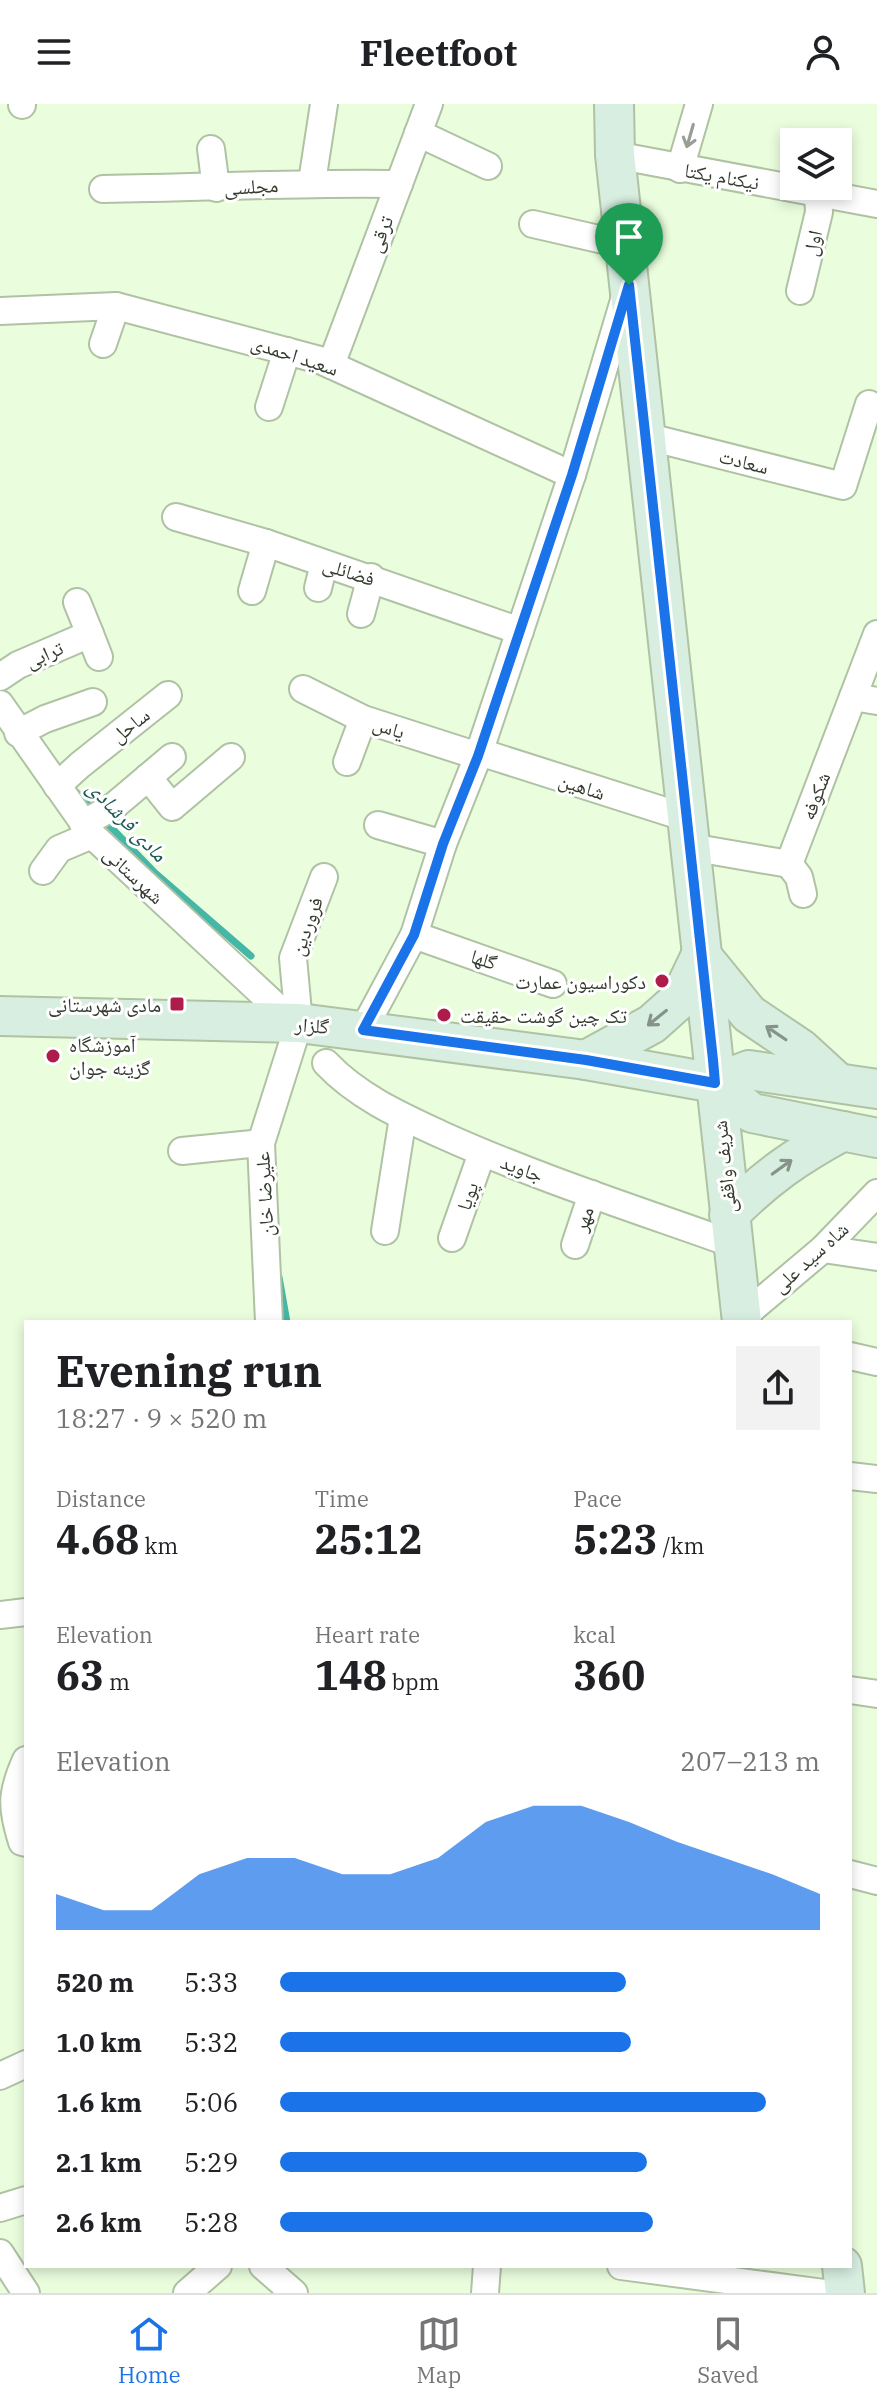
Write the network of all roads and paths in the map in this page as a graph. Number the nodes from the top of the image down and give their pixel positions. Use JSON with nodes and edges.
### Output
{"nodes":[{"id":1,"x":324,"y":104,"type":"edge"},
{"id":2,"x":429,"y":104,"type":"edge"},
{"id":3,"x":614,"y":104,"type":"edge"},
{"id":4,"x":699,"y":104,"type":"edge"},
{"id":5,"x":418,"y":133,"type":"junction"},
{"id":6,"x":211,"y":149,"type":"dead end"},
{"id":7,"x":615,"y":155,"type":"junction"},
{"id":8,"x":488,"y":166,"type":"dead end"},
{"id":9,"x":680,"y":169,"type":"junction"},
{"id":10,"x":312,"y":182,"type":"junction"},
{"id":11,"x":399,"y":184,"type":"junction"},
{"id":12,"x":780,"y":187,"type":"edge"},
{"id":13,"x":216,"y":188,"type":"junction"},
{"id":14,"x":103,"y":189,"type":"dead end"},
{"id":15,"x":818,"y":200,"type":"edge"},
{"id":16,"x":852,"y":200,"type":"edge"},
{"id":17,"x":877,"y":204,"type":"edge"},
{"id":18,"x":533,"y":224,"type":"dead end"},
{"id":19,"x":625,"y":245,"type":"junction"},
{"id":20,"x":629,"y":285,"type":"junction"},
{"id":21,"x":800,"y":291,"type":"dead end"},
{"id":22,"x":116,"y":306,"type":"junction"},
{"id":23,"x":0,"y":311,"type":"edge"},
{"id":24,"x":103,"y":344,"type":"dead end"},
{"id":25,"x":287,"y":351,"type":"junction"},
{"id":26,"x":331,"y":365,"type":"junction"},
{"id":27,"x":869,"y":404,"type":"dead end"},
{"id":28,"x":269,"y":407,"type":"dead end"},
{"id":29,"x":645,"y":436,"type":"junction"},
{"id":30,"x":572,"y":475,"type":"junction"},
{"id":31,"x":176,"y":517,"type":"dead end"},
{"id":32,"x":266,"y":543,"type":"junction"},
{"id":33,"x":371,"y":577,"type":"junction"},
{"id":34,"x":252,"y":591,"type":"dead end"},
{"id":35,"x":77,"y":602,"type":"dead end"},
{"id":36,"x":361,"y":614,"type":"dead end"},
{"id":37,"x":520,"y":631,"type":"junction"},
{"id":38,"x":877,"y":634,"type":"edge"},
{"id":39,"x":9,"y":671,"type":"edge"},
{"id":40,"x":303,"y":689,"type":"dead end"},
{"id":41,"x":168,"y":695,"type":"dead end"},
{"id":42,"x":865,"y":699,"type":"edge"},
{"id":43,"x":93,"y":702,"type":"dead end"},
{"id":44,"x":0,"y":704,"type":"edge"},
{"id":45,"x":363,"y":719,"type":"junction"},
{"id":46,"x":18,"y":733,"type":"junction"},
{"id":47,"x":478,"y":756,"type":"junction"},
{"id":48,"x":172,"y":757,"type":"dead end"},
{"id":49,"x":231,"y":757,"type":"dead end"},
{"id":50,"x":347,"y":762,"type":"dead end"},
{"id":51,"x":148,"y":777,"type":"junction"},
{"id":52,"x":57,"y":786,"type":"junction"},
{"id":53,"x":378,"y":825,"type":"dead end"},
{"id":54,"x":88,"y":830,"type":"junction"},
{"id":55,"x":688,"y":833,"type":"junction"},
{"id":56,"x":443,"y":844,"type":"junction"},
{"id":57,"x":789,"y":864,"type":"junction"},
{"id":58,"x":43,"y":871,"type":"dead end"},
{"id":59,"x":324,"y":877,"type":"dead end"},
{"id":60,"x":803,"y":894,"type":"dead end"},
{"id":61,"x":414,"y":935,"type":"junction"},
{"id":62,"x":701,"y":955,"type":"junction"},
{"id":63,"x":553,"y":984,"type":"dead end"},
{"id":64,"x":0,"y":1016,"type":"edge"},
{"id":65,"x":296,"y":1023,"type":"junction"},
{"id":66,"x":363,"y":1030,"type":"junction"},
{"id":67,"x":586,"y":1060,"type":"junction"},
{"id":68,"x":326,"y":1063,"type":"dead end"},
{"id":69,"x":837,"y":1082,"type":"junction"},
{"id":70,"x":715,"y":1083,"type":"junction"},
{"id":71,"x":877,"y":1089,"type":"edge"},
{"id":72,"x":403,"y":1117,"type":"junction"},
{"id":73,"x":860,"y":1134,"type":"edge"},
{"id":74,"x":261,"y":1143,"type":"junction"},
{"id":75,"x":182,"y":1151,"type":"dead end"},
{"id":76,"x":482,"y":1153,"type":"junction"},
{"id":77,"x":877,"y":1193,"type":"edge"},
{"id":78,"x":592,"y":1194,"type":"junction"},
{"id":79,"x":731,"y":1229,"type":"junction"},
{"id":80,"x":385,"y":1231,"type":"dead end"},
{"id":81,"x":452,"y":1238,"type":"dead end"},
{"id":82,"x":575,"y":1245,"type":"dead end"},
{"id":83,"x":823,"y":1249,"type":"junction"},
{"id":84,"x":877,"y":1257,"type":"edge"},
{"id":85,"x":269,"y":1320,"type":"edge"},
{"id":86,"x":741,"y":1320,"type":"edge"},
{"id":87,"x":852,"y":1356,"type":"edge"},
{"id":88,"x":877,"y":1362,"type":"edge"},
{"id":89,"x":852,"y":1476,"type":"edge"},
{"id":90,"x":877,"y":1479,"type":"edge"},
{"id":91,"x":24,"y":1612,"type":"edge"},
{"id":92,"x":0,"y":1615,"type":"edge"},
{"id":93,"x":852,"y":1690,"type":"edge"},
{"id":94,"x":877,"y":1694,"type":"edge"},
{"id":95,"x":24,"y":1764,"type":"edge"},
{"id":96,"x":24,"y":1842,"type":"edge"},
{"id":97,"x":852,"y":1875,"type":"edge"},
{"id":98,"x":877,"y":1881,"type":"edge"},
{"id":99,"x":24,"y":2065,"type":"edge"},
{"id":100,"x":0,"y":2076,"type":"edge"},
{"id":101,"x":24,"y":2201,"type":"edge"},
{"id":102,"x":0,"y":2208,"type":"edge"},
{"id":103,"x":0,"y":2253,"type":"edge"},
{"id":104,"x":216,"y":2268,"type":"edge"},
{"id":105,"x":265,"y":2268,"type":"edge"},
{"id":106,"x":487,"y":2268,"type":"edge"},
{"id":107,"x":633,"y":2268,"type":"edge"},
{"id":108,"x":842,"y":2268,"type":"edge"},
{"id":109,"x":691,"y":2278,"type":"edge"},
{"id":110,"x":26,"y":2293,"type":"edge"},
{"id":111,"x":187,"y":2293,"type":"edge"},
{"id":112,"x":294,"y":2293,"type":"edge"},
{"id":113,"x":485,"y":2293,"type":"edge"},
{"id":114,"x":824,"y":2293,"type":"edge"},
{"id":115,"x":845,"y":2293,"type":"edge"}],
"edges":[{"from":1,"to":10,"type":"street"},
{"from":2,"to":5,"type":"street","name":"ترقی"},
{"from":3,"to":7,"type":"main road","name":"شریف واقفی"},
{"from":4,"to":9,"type":"street","one_way":true},
{"from":5,"to":8,"type":"street"},
{"from":5,"to":11,"type":"street","name":"ترقی"},
{"from":6,"to":13,"type":"street"},
{"from":7,"to":9,"type":"street","name":"نیکنام یکتا"},
{"from":7,"to":19,"type":"main road","name":"شریف واقفی"},
{"from":9,"to":12,"type":"street","name":"نیکنام یکتا"},
{"from":10,"to":11,"type":"street","name":"مجلسی"},
{"from":10,"to":13,"type":"street","name":"مجلسی"},
{"from":11,"to":26,"type":"street","name":"ترقی"},
{"from":13,"to":14,"type":"street","name":"مجلسی"},
{"from":15,"to":21,"type":"street","name":"اول"},
{"from":16,"to":17,"type":"street","name":"نیکنام یکتا"},
{"from":18,"to":19,"type":"street"},
{"from":19,"to":20,"type":"main road","name":"شریف واقفی"},
{"from":20,"to":29,"type":"main road","name":"شریف واقفی"},
{"from":20,"to":30,"type":"street"},
{"from":22,"to":23,"type":"street","name":"سعید احمدی"},
{"from":22,"to":24,"type":"street"},
{"from":22,"to":25,"type":"street","name":"سعید احمدی"},
{"from":25,"to":26,"type":"street","name":"سعید احمدی"},
{"from":25,"to":28,"type":"street"},
{"from":26,"to":30,"type":"street","name":"سعید احمدی"},
{"from":27,"to":29,"type":"street","name":"سعادت"},
{"from":29,"to":55,"type":"main road","name":"شریف واقفی"},
{"from":30,"to":37,"type":"street"},
{"from":31,"to":32,"type":"street","name":"فضائلی"},
{"from":32,"to":33,"type":"street","name":"فضائلی"},
{"from":32,"to":34,"type":"street"},
{"from":33,"to":36,"type":"street"},
{"from":33,"to":37,"type":"street","name":"فضائلی"},
{"from":35,"to":39,"type":"street","name":"ترابی"},
{"from":37,"to":47,"type":"street"},
{"from":38,"to":42,"type":"street","name":"شکوفه"},
{"from":40,"to":45,"type":"street","name":"یاس"},
{"from":41,"to":52,"type":"street","name":"ساحل"},
{"from":42,"to":57,"type":"street","name":"شکوفه"},
{"from":43,"to":46,"type":"street"},
{"from":44,"to":46,"type":"street","name":"شهرستانی"},
{"from":45,"to":47,"type":"street","name":"یاس"},
{"from":45,"to":50,"type":"street"},
{"from":46,"to":52,"type":"street","name":"شهرستانی"},
{"from":47,"to":55,"type":"street","name":"شاهین"},
{"from":47,"to":56,"type":"street"},
{"from":48,"to":51,"type":"street"},
{"from":49,"to":51,"type":"street"},
{"from":51,"to":54,"type":"street"},
{"from":52,"to":54,"type":"street","name":"شهرستانی"},
{"from":53,"to":56,"type":"street"},
{"from":54,"to":58,"type":"street"},
{"from":54,"to":65,"type":"street","name":"شهرستانی"},
{"from":55,"to":57,"type":"street"},
{"from":55,"to":62,"type":"main road","name":"شریف واقفی"},
{"from":56,"to":61,"type":"street"},
{"from":57,"to":60,"type":"street"},
{"from":59,"to":65,"type":"street","name":"فروردین"},
{"from":61,"to":63,"type":"street","name":"گلها"},
{"from":61,"to":66,"type":"street"},
{"from":62,"to":67,"type":"main road","one_way":true},
{"from":69,"to":62,"type":"main road","one_way":true},
{"from":62,"to":70,"type":"main road","name":"شریف واقفی"},
{"from":64,"to":65,"type":"main road","name":"گلزار"},
{"from":65,"to":66,"type":"main road","name":"گلزار"},
{"from":65,"to":74,"type":"street","name":"علیرضا خان"},
{"from":66,"to":67,"type":"main road","name":"گلزار"},
{"from":67,"to":70,"type":"main road","name":"گلزار"},
{"from":68,"to":72,"type":"street","name":"جاوید"},
{"from":69,"to":70,"type":"main road"},
{"from":69,"to":71,"type":"main road"},
{"from":70,"to":73,"type":"main road"},
{"from":70,"to":79,"type":"main road","name":"شریف واقفی"},
{"from":72,"to":76,"type":"street","name":"جاوید"},
{"from":72,"to":80,"type":"street"},
{"from":79,"to":73,"type":"main road","one_way":true},
{"from":74,"to":75,"type":"street"},
{"from":74,"to":85,"type":"street","name":"علیرضا خان"},
{"from":76,"to":78,"type":"street","name":"جاوید"},
{"from":76,"to":81,"type":"street","name":"پویا"},
{"from":77,"to":83,"type":"street","name":"شاه سید علی"},
{"from":78,"to":79,"type":"street","name":"جاوید"},
{"from":78,"to":82,"type":"street","name":"مهر"},
{"from":79,"to":86,"type":"main road","name":"شریف واقفی"},
{"from":83,"to":84,"type":"street"},
{"from":83,"to":86,"type":"street","name":"شاه سید علی"},
{"from":87,"to":88,"type":"street"},
{"from":89,"to":90,"type":"street"},
{"from":91,"to":92,"type":"street"},
{"from":93,"to":94,"type":"street"},
{"from":95,"to":96,"type":"street"},
{"from":97,"to":98,"type":"street"},
{"from":99,"to":100,"type":"street"},
{"from":101,"to":102,"type":"street"},
{"from":103,"to":110,"type":"street"},
{"from":104,"to":111,"type":"street"},
{"from":105,"to":112,"type":"street"},
{"from":106,"to":113,"type":"street"},
{"from":107,"to":109,"type":"street"},
{"from":108,"to":115,"type":"main road"},
{"from":109,"to":114,"type":"street"}]}
